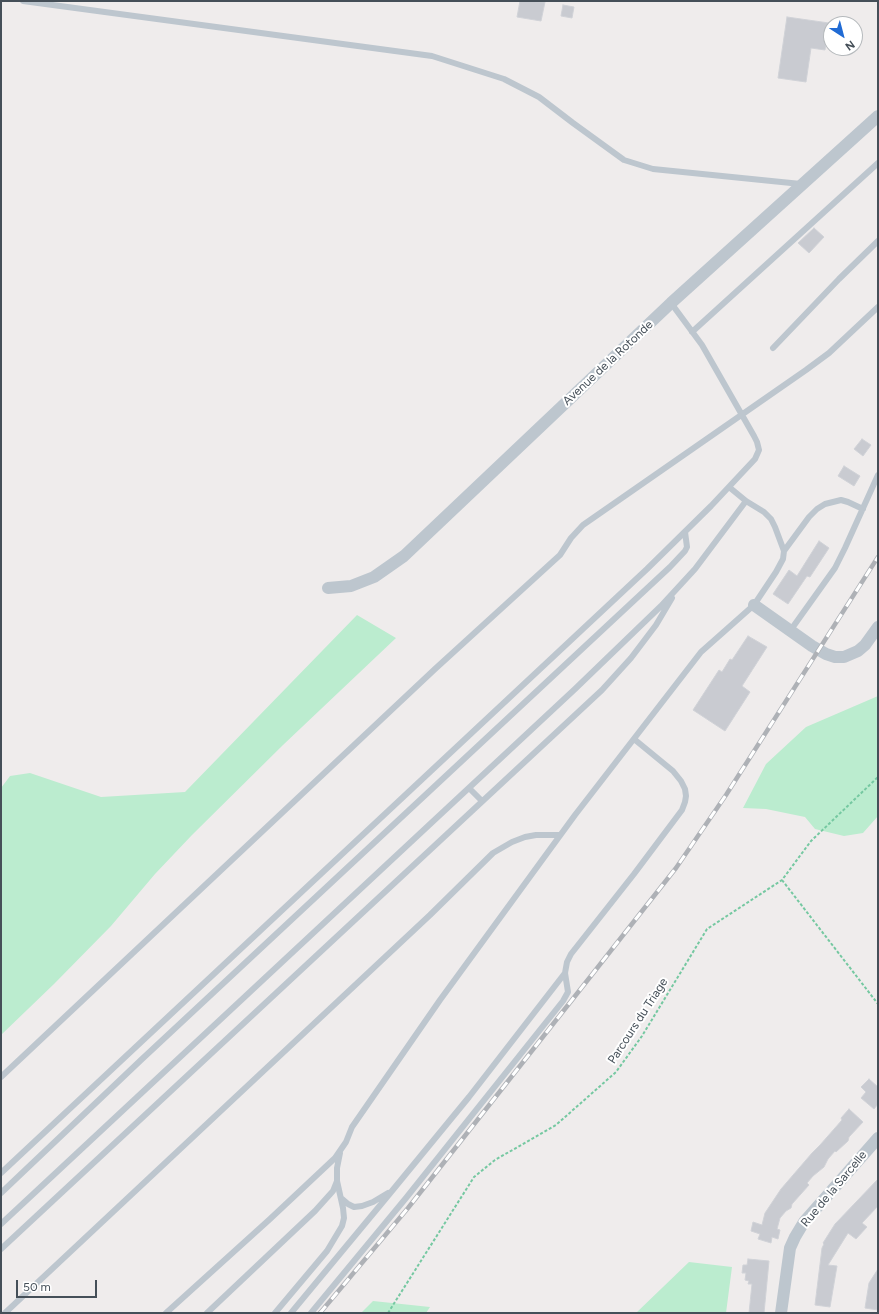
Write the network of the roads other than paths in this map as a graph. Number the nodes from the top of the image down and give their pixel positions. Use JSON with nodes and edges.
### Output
{"nodes":[{"id":1,"x":23,"y":1,"type":"edge"},
{"id":2,"x":878,"y":116,"type":"edge"},
{"id":3,"x":878,"y":163,"type":"edge"},
{"id":4,"x":802,"y":184,"type":"junction"},
{"id":5,"x":878,"y":241,"type":"edge"},
{"id":6,"x":671,"y":303,"type":"junction"},
{"id":7,"x":878,"y":307,"type":"edge"},
{"id":8,"x":692,"y":332,"type":"junction"},
{"id":9,"x":773,"y":348,"type":"dead end"},
{"id":10,"x":742,"y":415,"type":"junction"},
{"id":11,"x":878,"y":475,"type":"edge"},
{"id":12,"x":729,"y":487,"type":"junction"},
{"id":13,"x":746,"y":501,"type":"junction"},
{"id":14,"x":863,"y":509,"type":"junction"},
{"id":15,"x":685,"y":532,"type":"junction"},
{"id":16,"x":784,"y":551,"type":"junction"},
{"id":17,"x":680,"y":586,"type":"junction"},
{"id":18,"x":328,"y":588,"type":"dead end"},
{"id":19,"x":754,"y":604,"type":"junction"},
{"id":20,"x":878,"y":627,"type":"edge"},
{"id":21,"x":790,"y":631,"type":"junction"},
{"id":22,"x":634,"y":739,"type":"junction"},
{"id":23,"x":469,"y":788,"type":"junction"},
{"id":24,"x":482,"y":801,"type":"junction"},
{"id":25,"x":560,"y":835,"type":"junction"},
{"id":26,"x":565,"y":973,"type":"junction"},
{"id":27,"x":1,"y":1076,"type":"edge"},
{"id":28,"x":878,"y":1138,"type":"edge"},
{"id":29,"x":342,"y":1149,"type":"junction"},
{"id":30,"x":1,"y":1173,"type":"edge"},
{"id":31,"x":337,"y":1180,"type":"junction"},
{"id":32,"x":398,"y":1184,"type":"junction"},
{"id":33,"x":1,"y":1192,"type":"edge"},
{"id":34,"x":341,"y":1198,"type":"junction"},
{"id":35,"x":1,"y":1224,"type":"edge"},
{"id":36,"x":1,"y":1249,"type":"edge"},
{"id":37,"x":5,"y":1313,"type":"edge"},
{"id":38,"x":166,"y":1313,"type":"edge"},
{"id":39,"x":207,"y":1313,"type":"edge"},
{"id":40,"x":275,"y":1313,"type":"edge"},
{"id":41,"x":290,"y":1313,"type":"edge"},
{"id":42,"x":311,"y":1313,"type":"edge"},
{"id":43,"x":781,"y":1313,"type":"edge"}],
"edges":[{"from":1,"to":4,"type":"lane"},
{"from":2,"to":4,"type":"street","name":"Avenue de la Rotonde"},
{"from":3,"to":8,"type":"lane"},
{"from":4,"to":6,"type":"street","name":"Avenue de la Rotonde"},
{"from":5,"to":9,"type":"lane"},
{"from":6,"to":8,"type":"lane"},
{"from":6,"to":18,"type":"street","name":"Avenue de la Rotonde"},
{"from":7,"to":10,"type":"lane"},
{"from":8,"to":10,"type":"lane"},
{"from":10,"to":12,"type":"lane"},
{"from":10,"to":27,"type":"lane"},
{"from":11,"to":14,"type":"lane"},
{"from":12,"to":13,"type":"lane"},
{"from":12,"to":15,"type":"lane"},
{"from":13,"to":16,"type":"lane"},
{"from":13,"to":17,"type":"lane"},
{"from":14,"to":16,"type":"lane"},
{"from":14,"to":21,"type":"lane"},
{"from":15,"to":30,"type":"lane"},
{"from":15,"to":33,"type":"lane"},
{"from":16,"to":19,"type":"lane"},
{"from":17,"to":23,"type":"lane"},
{"from":17,"to":24,"type":"lane"},
{"from":19,"to":21,"type":"street"},
{"from":19,"to":22,"type":"lane"},
{"from":20,"to":21,"type":"street"},
{"from":22,"to":25,"type":"lane"},
{"from":22,"to":26,"type":"lane"},
{"from":23,"to":24,"type":"lane"},
{"from":23,"to":35,"type":"lane"},
{"from":24,"to":36,"type":"lane"},
{"from":25,"to":29,"type":"lane"},
{"from":25,"to":37,"type":"lane"},
{"from":26,"to":32,"type":"lane"},
{"from":26,"to":42,"type":"lane"},
{"from":28,"to":43,"type":"street","name":"Rue de la Sarcelle"},
{"from":29,"to":31,"type":"lane"},
{"from":29,"to":38,"type":"lane"},
{"from":31,"to":34,"type":"lane"},
{"from":31,"to":39,"type":"lane"},
{"from":32,"to":34,"type":"lane"},
{"from":32,"to":41,"type":"lane"},
{"from":34,"to":40,"type":"lane"}]}
